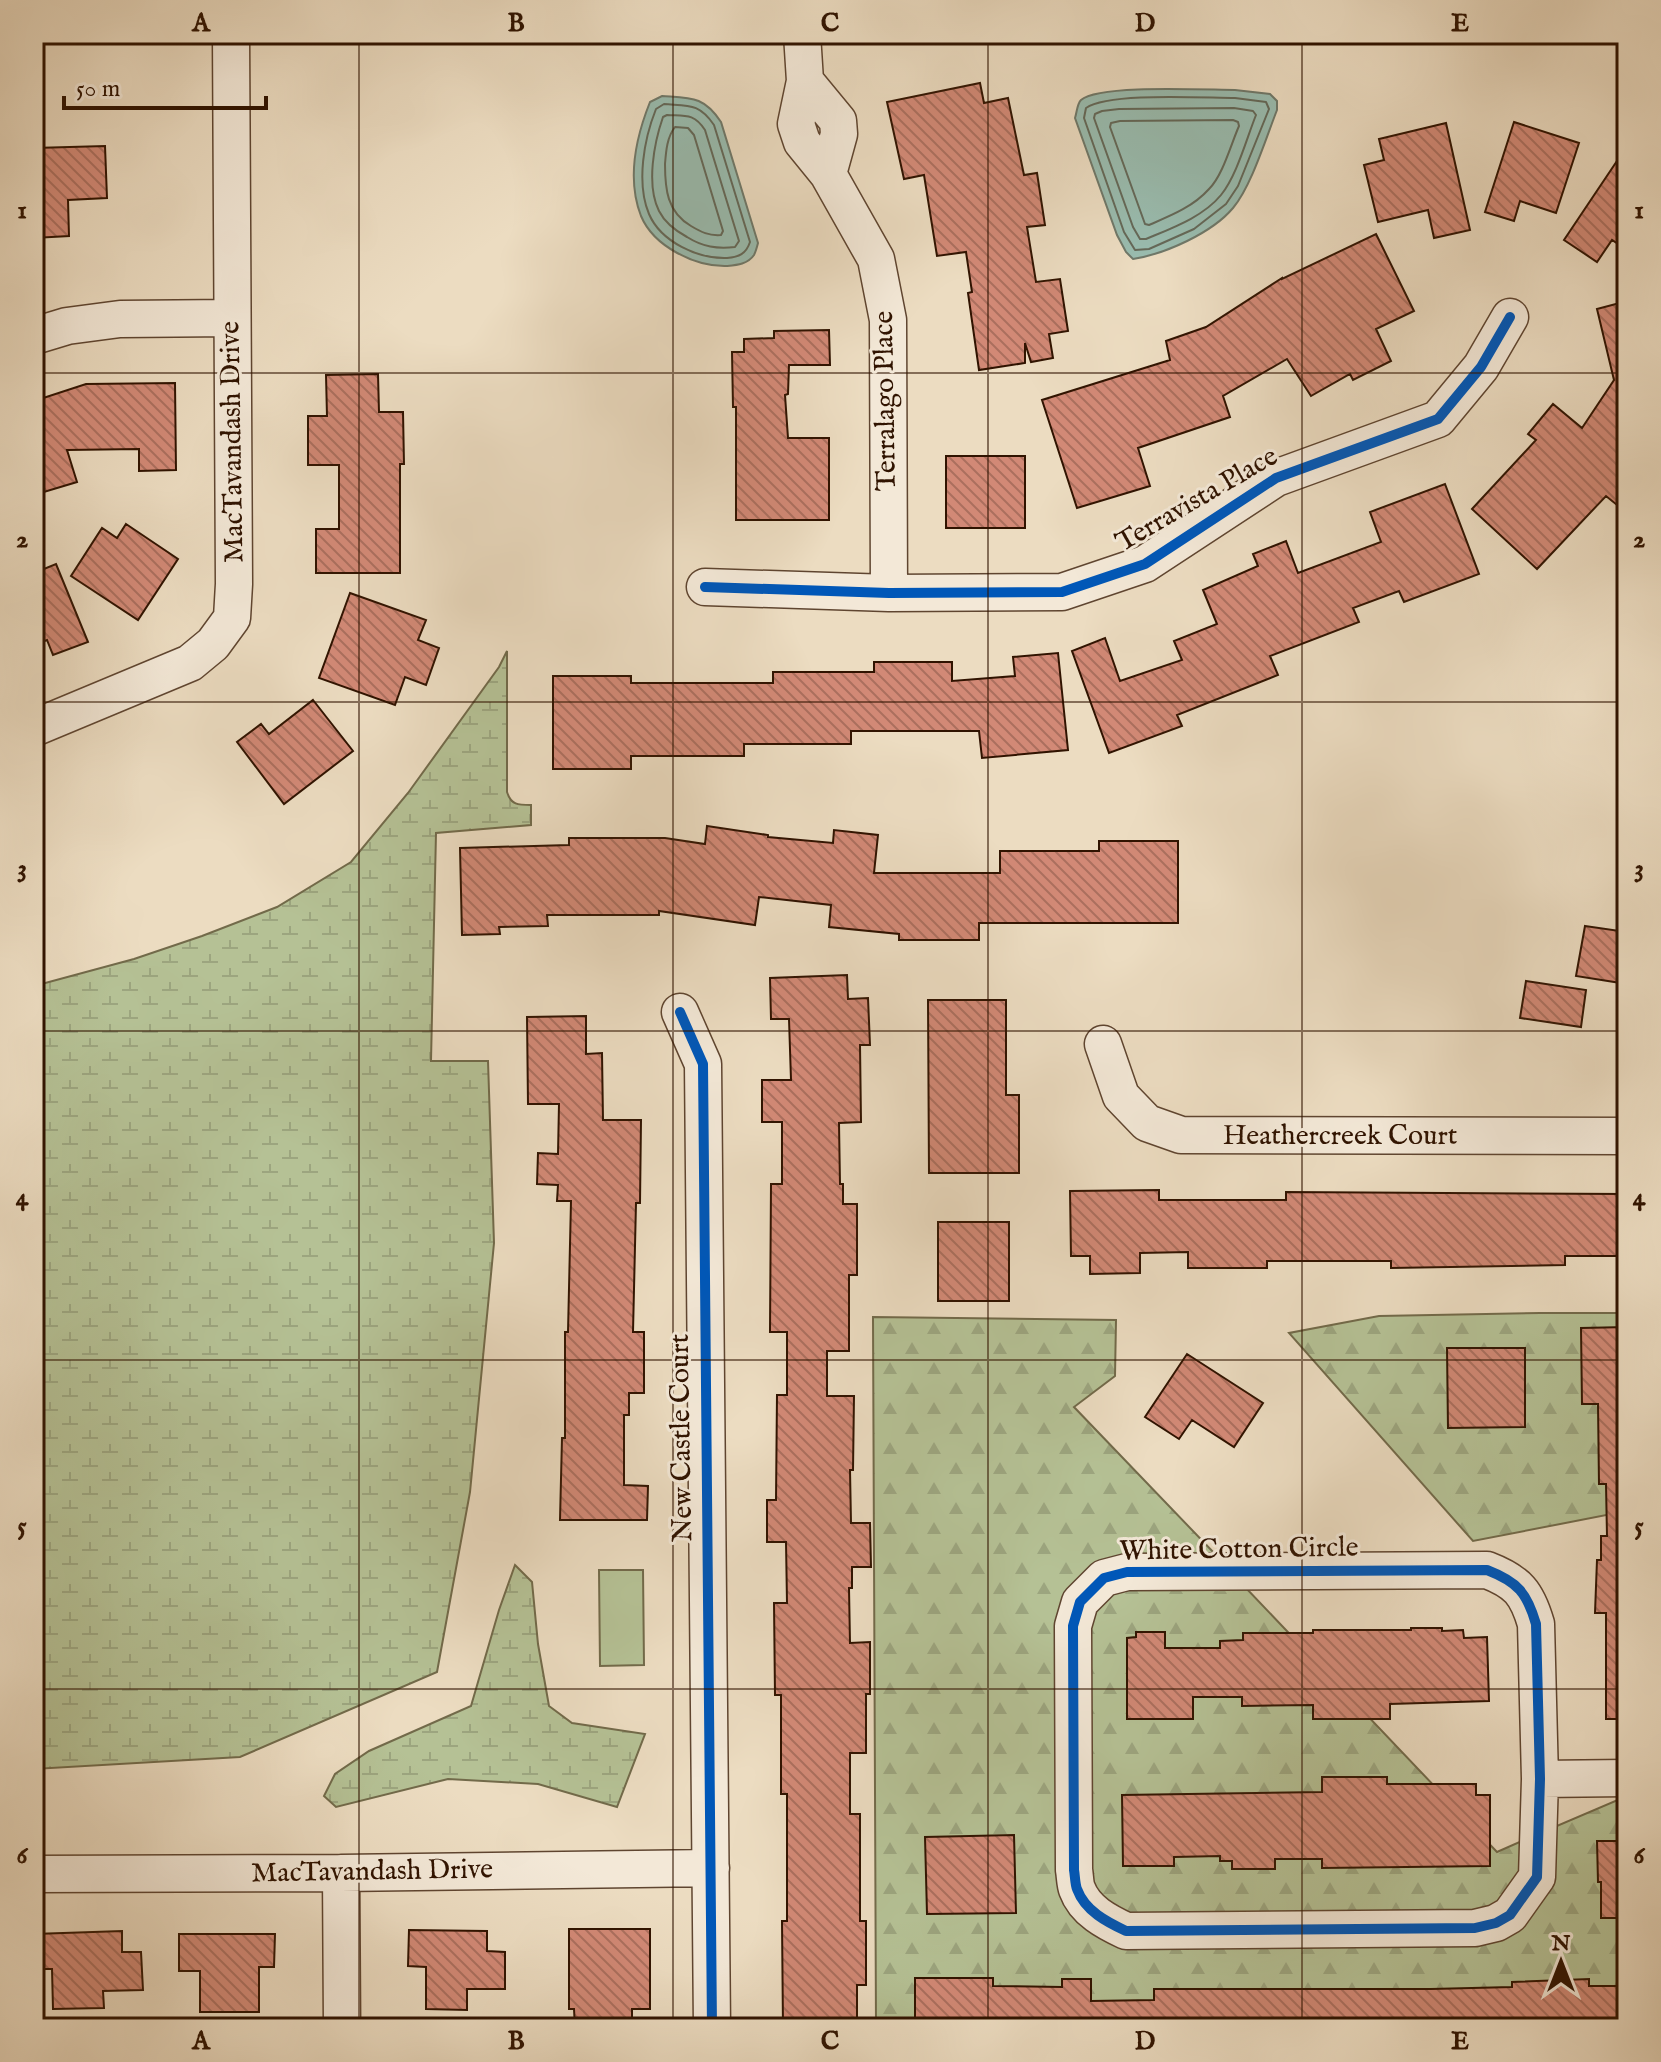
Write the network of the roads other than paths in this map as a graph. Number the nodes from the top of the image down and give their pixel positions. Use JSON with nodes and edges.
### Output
{"nodes":[{"id":1,"x":231,"y":34,"type":"edge"},
{"id":2,"x":802,"y":34,"type":"edge"},
{"id":3,"x":1510,"y":317,"type":"dead end"},
{"id":4,"x":232,"y":318,"type":"junction"},
{"id":5,"x":34,"y":336,"type":"edge"},
{"id":6,"x":705,"y":587,"type":"dead end"},
{"id":7,"x":889,"y":593,"type":"junction"},
{"id":8,"x":34,"y":728,"type":"edge"},
{"id":9,"x":680,"y":1012,"type":"dead end"},
{"id":10,"x":1103,"y":1044,"type":"dead end"},
{"id":11,"x":1627,"y":1136,"type":"edge"},
{"id":12,"x":1627,"y":1778,"type":"edge"},
{"id":13,"x":1540,"y":1779,"type":"junction"},
{"id":14,"x":711,"y":1868,"type":"junction"},
{"id":15,"x":341,"y":1873,"type":"junction"},
{"id":16,"x":34,"y":1874,"type":"edge"},
{"id":17,"x":342,"y":2028,"type":"edge"},
{"id":18,"x":712,"y":2028,"type":"edge"}],
"edges":[{"from":1,"to":4,"type":"street","name":"MacTavandash Drive"},
{"from":2,"to":7,"type":"street","name":"Terralago Place"},
{"from":3,"to":7,"type":"street","name":"Terravista Place"},
{"from":4,"to":5,"type":"street"},
{"from":4,"to":8,"type":"street","name":"MacTavandash Drive"},
{"from":6,"to":7,"type":"street","name":"Terravista Place"},
{"from":9,"to":14,"type":"street","name":"New Castle Court"},
{"from":10,"to":11,"type":"street","name":"Heathercreek Court"},
{"from":12,"to":13,"type":"street"},
{"from":13,"to":13,"type":"street","name":"White Cotton Circle"},
{"from":14,"to":15,"type":"street","name":"MacTavandash Drive"},
{"from":14,"to":18,"type":"street","name":"New Castle Court"},
{"from":15,"to":16,"type":"street","name":"MacTavandash Drive"},
{"from":15,"to":17,"type":"street"}]}
